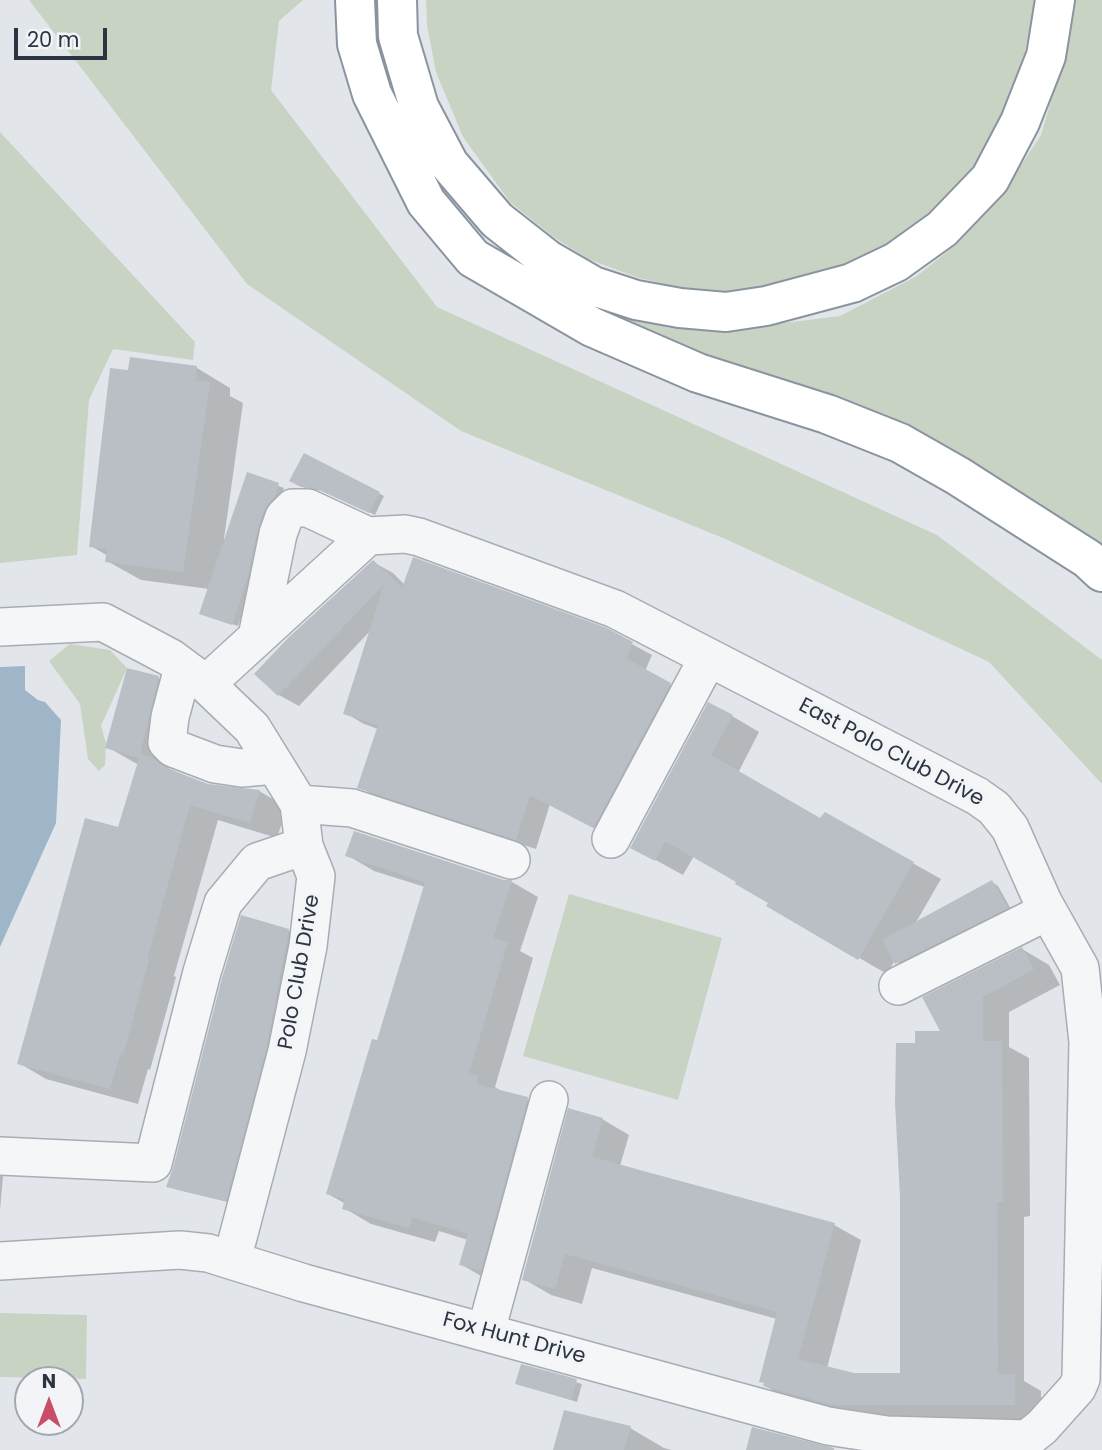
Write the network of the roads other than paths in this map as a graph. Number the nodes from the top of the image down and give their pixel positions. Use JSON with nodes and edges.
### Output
{"nodes":[{"id":1,"x":355,"y":0,"type":"edge"},
{"id":2,"x":397,"y":0,"type":"edge"},
{"id":3,"x":1055,"y":0,"type":"edge"},
{"id":4,"x":368,"y":536,"type":"junction"},
{"id":5,"x":1102,"y":572,"type":"edge"},
{"id":6,"x":0,"y":627,"type":"edge"},
{"id":7,"x":257,"y":637,"type":"junction"},
{"id":8,"x":708,"y":658,"type":"junction"},
{"id":9,"x":195,"y":676,"type":"junction"},
{"id":10,"x":274,"y":765,"type":"junction"},
{"id":11,"x":299,"y":804,"type":"junction"},
{"id":12,"x":611,"y":839,"type":"dead end"},
{"id":13,"x":304,"y":846,"type":"junction"},
{"id":14,"x":511,"y":860,"type":"dead end"},
{"id":15,"x":1048,"y":911,"type":"junction"},
{"id":16,"x":898,"y":986,"type":"dead end"},
{"id":17,"x":549,"y":1100,"type":"dead end"},
{"id":18,"x":0,"y":1156,"type":"edge"},
{"id":19,"x":232,"y":1260,"type":"junction"},
{"id":20,"x":0,"y":1261,"type":"edge"},
{"id":21,"x":486,"y":1331,"type":"junction"},
{"id":22,"x":1031,"y":1444,"type":"edge"}],
"edges":[{"from":1,"to":5,"type":"highway"},
{"from":2,"to":3,"type":"highway"},
{"from":4,"to":7,"type":"street"},
{"from":4,"to":7,"type":"street"},
{"from":4,"to":8,"type":"street","name":"East Polo Club Drive"},
{"from":6,"to":9,"type":"street","name":"Polo Club Drive"},
{"from":7,"to":9,"type":"street"},
{"from":8,"to":12,"type":"street"},
{"from":8,"to":15,"type":"street","name":"East Polo Club Drive"},
{"from":9,"to":10,"type":"street","name":"Polo Club Drive"},
{"from":9,"to":10,"type":"street"},
{"from":10,"to":11,"type":"street","name":"Polo Club Drive"},
{"from":11,"to":13,"type":"street","name":"Polo Club Drive"},
{"from":11,"to":14,"type":"street"},
{"from":13,"to":18,"type":"street"},
{"from":13,"to":19,"type":"street","name":"Polo Club Drive"},
{"from":15,"to":16,"type":"street"},
{"from":15,"to":22,"type":"street","name":"East Polo Club Drive"},
{"from":17,"to":21,"type":"street"},
{"from":19,"to":20,"type":"street","name":"Fox Hunt Drive"},
{"from":19,"to":21,"type":"street","name":"Fox Hunt Drive"},
{"from":21,"to":22,"type":"street","name":"Fox Hunt Drive"}]}
